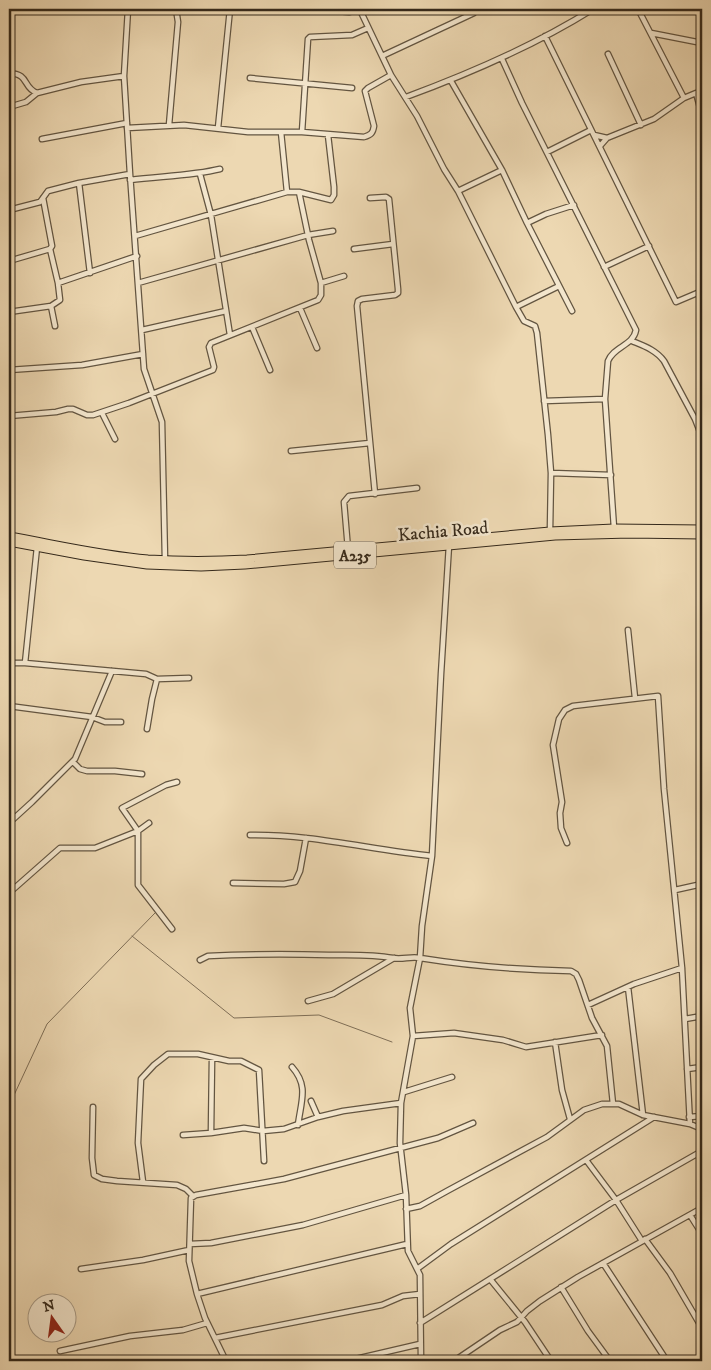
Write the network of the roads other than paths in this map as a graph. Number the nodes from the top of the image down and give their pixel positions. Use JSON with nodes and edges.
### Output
{"nodes":[{"id":1,"x":128,"y":9,"type":"edge"},
{"id":2,"x":176,"y":9,"type":"edge"},
{"id":3,"x":230,"y":9,"type":"edge"},
{"id":4,"x":310,"y":9,"type":"edge"},
{"id":5,"x":361,"y":9,"type":"edge"},
{"id":6,"x":638,"y":9,"type":"edge"},
{"id":7,"x":590,"y":10,"type":"edge"},
{"id":8,"x":474,"y":13,"type":"dead end"},
{"id":9,"x":368,"y":28,"type":"junction"},
{"id":10,"x":651,"y":33,"type":"junction"},
{"id":11,"x":545,"y":36,"type":"junction"},
{"id":12,"x":702,"y":43,"type":"edge"},
{"id":13,"x":608,"y":54,"type":"dead end"},
{"id":14,"x":382,"y":56,"type":"junction"},
{"id":15,"x":502,"y":59,"type":"junction"},
{"id":16,"x":9,"y":73,"type":"edge"},
{"id":17,"x":392,"y":75,"type":"junction"},
{"id":18,"x":124,"y":76,"type":"junction"},
{"id":19,"x":250,"y":78,"type":"dead end"},
{"id":20,"x":451,"y":80,"type":"junction"},
{"id":21,"x":306,"y":84,"type":"junction"},
{"id":22,"x":352,"y":88,"type":"dead end"},
{"id":23,"x":37,"y":93,"type":"junction"},
{"id":24,"x":406,"y":97,"type":"junction"},
{"id":25,"x":684,"y":98,"type":"junction"},
{"id":26,"x":9,"y":107,"type":"edge"},
{"id":27,"x":702,"y":115,"type":"edge"},
{"id":28,"x":127,"y":125,"type":"junction"},
{"id":29,"x":170,"y":125,"type":"junction"},
{"id":30,"x":641,"y":125,"type":"junction"},
{"id":31,"x":218,"y":128,"type":"junction"},
{"id":32,"x":281,"y":132,"type":"junction"},
{"id":33,"x":302,"y":132,"type":"junction"},
{"id":34,"x":593,"y":132,"type":"junction"},
{"id":35,"x":328,"y":135,"type":"junction"},
{"id":36,"x":607,"y":138,"type":"junction"},
{"id":37,"x":42,"y":139,"type":"dead end"},
{"id":38,"x":600,"y":146,"type":"junction"},
{"id":39,"x":547,"y":152,"type":"junction"},
{"id":40,"x":220,"y":169,"type":"dead end"},
{"id":41,"x":502,"y":170,"type":"junction"},
{"id":42,"x":130,"y":174,"type":"junction"},
{"id":43,"x":200,"y":174,"type":"junction"},
{"id":44,"x":130,"y":180,"type":"junction"},
{"id":45,"x":79,"y":183,"type":"junction"},
{"id":46,"x":458,"y":191,"type":"junction"},
{"id":47,"x":287,"y":192,"type":"junction"},
{"id":48,"x":299,"y":192,"type":"junction"},
{"id":49,"x":43,"y":198,"type":"junction"},
{"id":50,"x":370,"y":198,"type":"dead end"},
{"id":51,"x":574,"y":205,"type":"junction"},
{"id":52,"x":9,"y":210,"type":"edge"},
{"id":53,"x":211,"y":215,"type":"junction"},
{"id":54,"x":527,"y":223,"type":"junction"},
{"id":55,"x":333,"y":231,"type":"dead end"},
{"id":56,"x":308,"y":235,"type":"junction"},
{"id":57,"x":135,"y":236,"type":"junction"},
{"id":58,"x":393,"y":244,"type":"junction"},
{"id":59,"x":649,"y":246,"type":"junction"},
{"id":60,"x":50,"y":249,"type":"junction"},
{"id":61,"x":354,"y":249,"type":"dead end"},
{"id":62,"x":137,"y":256,"type":"junction"},
{"id":63,"x":9,"y":261,"type":"edge"},
{"id":64,"x":219,"y":261,"type":"junction"},
{"id":65,"x":604,"y":268,"type":"junction"},
{"id":66,"x":90,"y":273,"type":"junction"},
{"id":67,"x":344,"y":276,"type":"dead end"},
{"id":68,"x":58,"y":283,"type":"junction"},
{"id":69,"x":138,"y":283,"type":"junction"},
{"id":70,"x":321,"y":283,"type":"junction"},
{"id":71,"x":559,"y":286,"type":"junction"},
{"id":72,"x":702,"y":291,"type":"edge"},
{"id":73,"x":51,"y":306,"type":"junction"},
{"id":74,"x":516,"y":307,"type":"junction"},
{"id":75,"x":300,"y":308,"type":"junction"},
{"id":76,"x":226,"y":311,"type":"junction"},
{"id":77,"x":572,"y":311,"type":"dead end"},
{"id":78,"x":9,"y":312,"type":"edge"},
{"id":79,"x":55,"y":326,"type":"dead end"},
{"id":80,"x":252,"y":327,"type":"junction"},
{"id":81,"x":142,"y":330,"type":"junction"},
{"id":82,"x":230,"y":335,"type":"junction"},
{"id":83,"x":632,"y":341,"type":"junction"},
{"id":84,"x":317,"y":348,"type":"dead end"},
{"id":85,"x":143,"y":354,"type":"junction"},
{"id":86,"x":9,"y":370,"type":"edge"},
{"id":87,"x":270,"y":370,"type":"dead end"},
{"id":88,"x":152,"y":393,"type":"junction"},
{"id":89,"x":605,"y":399,"type":"junction"},
{"id":90,"x":544,"y":401,"type":"junction"},
{"id":91,"x":102,"y":412,"type":"junction"},
{"id":92,"x":9,"y":416,"type":"edge"},
{"id":93,"x":702,"y":437,"type":"edge"},
{"id":94,"x":115,"y":439,"type":"dead end"},
{"id":95,"x":370,"y":443,"type":"junction"},
{"id":96,"x":291,"y":451,"type":"dead end"},
{"id":97,"x":550,"y":473,"type":"junction"},
{"id":98,"x":611,"y":476,"type":"junction"},
{"id":99,"x":417,"y":488,"type":"dead end"},
{"id":100,"x":375,"y":494,"type":"junction"},
{"id":101,"x":614,"y":528,"type":"junction"},
{"id":102,"x":702,"y":529,"type":"edge"},
{"id":103,"x":550,"y":531,"type":"junction"},
{"id":104,"x":702,"y":535,"type":"edge"},
{"id":105,"x":9,"y":536,"type":"edge"},
{"id":106,"x":14,"y":540,"type":"edge"},
{"id":107,"x":449,"y":546,"type":"junction"},
{"id":108,"x":37,"y":547,"type":"junction"},
{"id":109,"x":348,"y":549,"type":"junction"},
{"id":110,"x":165,"y":560,"type":"junction"},
{"id":111,"x":628,"y":630,"type":"dead end"},
{"id":112,"x":9,"y":663,"type":"edge"},
{"id":113,"x":24,"y":663,"type":"junction"},
{"id":114,"x":112,"y":671,"type":"junction"},
{"id":115,"x":189,"y":678,"type":"dead end"},
{"id":116,"x":157,"y":679,"type":"junction"},
{"id":117,"x":635,"y":698,"type":"junction"},
{"id":118,"x":9,"y":706,"type":"edge"},
{"id":119,"x":92,"y":717,"type":"junction"},
{"id":120,"x":121,"y":722,"type":"dead end"},
{"id":121,"x":148,"y":729,"type":"dead end"},
{"id":122,"x":73,"y":762,"type":"junction"},
{"id":123,"x":142,"y":774,"type":"dead end"},
{"id":124,"x":178,"y":782,"type":"dead end"},
{"id":125,"x":9,"y":823,"type":"edge"},
{"id":126,"x":149,"y":824,"type":"dead end"},
{"id":127,"x":138,"y":831,"type":"junction"},
{"id":128,"x":250,"y":835,"type":"dead end"},
{"id":129,"x":306,"y":838,"type":"junction"},
{"id":130,"x":568,"y":843,"type":"dead end"},
{"id":131,"x":432,"y":856,"type":"junction"},
{"id":132,"x":233,"y":883,"type":"dead end"},
{"id":133,"x":702,"y":884,"type":"edge"},
{"id":134,"x":675,"y":890,"type":"junction"},
{"id":135,"x":9,"y":892,"type":"edge"},
{"id":136,"x":172,"y":929,"type":"dead end"},
{"id":137,"x":394,"y":958,"type":"junction"},
{"id":138,"x":420,"y":958,"type":"junction"},
{"id":139,"x":200,"y":960,"type":"dead end"},
{"id":140,"x":682,"y":968,"type":"junction"},
{"id":141,"x":628,"y":986,"type":"junction"},
{"id":142,"x":308,"y":1001,"type":"dead end"},
{"id":143,"x":588,"y":1005,"type":"junction"},
{"id":144,"x":702,"y":1016,"type":"edge"},
{"id":145,"x":685,"y":1019,"type":"junction"},
{"id":146,"x":602,"y":1035,"type":"junction"},
{"id":147,"x":413,"y":1036,"type":"junction"},
{"id":148,"x":556,"y":1042,"type":"junction"},
{"id":149,"x":212,"y":1058,"type":"junction"},
{"id":150,"x":292,"y":1067,"type":"dead end"},
{"id":151,"x":702,"y":1067,"type":"edge"},
{"id":152,"x":687,"y":1069,"type":"junction"},
{"id":153,"x":452,"y":1077,"type":"dead end"},
{"id":154,"x":404,"y":1092,"type":"junction"},
{"id":155,"x":310,"y":1101,"type":"dead end"},
{"id":156,"x":401,"y":1103,"type":"junction"},
{"id":157,"x":613,"y":1104,"type":"junction"},
{"id":158,"x":93,"y":1107,"type":"dead end"},
{"id":159,"x":642,"y":1115,"type":"junction"},
{"id":160,"x":702,"y":1116,"type":"edge"},
{"id":161,"x":318,"y":1117,"type":"junction"},
{"id":162,"x":654,"y":1117,"type":"junction"},
{"id":163,"x":689,"y":1117,"type":"junction"},
{"id":164,"x":570,"y":1120,"type":"junction"},
{"id":165,"x":472,"y":1123,"type":"dead end"},
{"id":166,"x":690,"y":1124,"type":"junction"},
{"id":167,"x":298,"y":1125,"type":"junction"},
{"id":168,"x":702,"y":1129,"type":"edge"},
{"id":169,"x":263,"y":1131,"type":"junction"},
{"id":170,"x":211,"y":1133,"type":"junction"},
{"id":171,"x":183,"y":1135,"type":"dead end"},
{"id":172,"x":400,"y":1147,"type":"junction"},
{"id":173,"x":701,"y":1154,"type":"edge"},
{"id":174,"x":264,"y":1160,"type":"dead end"},
{"id":175,"x":586,"y":1160,"type":"junction"},
{"id":176,"x":143,"y":1182,"type":"junction"},
{"id":177,"x":406,"y":1195,"type":"junction"},
{"id":178,"x":193,"y":1196,"type":"junction"},
{"id":179,"x":616,"y":1200,"type":"junction"},
{"id":180,"x":702,"y":1208,"type":"edge"},
{"id":181,"x":406,"y":1209,"type":"junction"},
{"id":182,"x":690,"y":1215,"type":"junction"},
{"id":183,"x":702,"y":1234,"type":"edge"},
{"id":184,"x":643,"y":1240,"type":"junction"},
{"id":185,"x":407,"y":1244,"type":"junction"},
{"id":186,"x":190,"y":1247,"type":"junction"},
{"id":187,"x":603,"y":1263,"type":"junction"},
{"id":188,"x":81,"y":1269,"type":"dead end"},
{"id":189,"x":417,"y":1269,"type":"junction"},
{"id":190,"x":490,"y":1279,"type":"junction"},
{"id":191,"x":561,"y":1288,"type":"junction"},
{"id":192,"x":197,"y":1294,"type":"junction"},
{"id":193,"x":420,"y":1294,"type":"junction"},
{"id":194,"x":521,"y":1317,"type":"junction"},
{"id":195,"x":207,"y":1323,"type":"junction"},
{"id":196,"x":420,"y":1323,"type":"junction"},
{"id":197,"x":702,"y":1328,"type":"edge"},
{"id":198,"x":214,"y":1338,"type":"junction"},
{"id":199,"x":420,"y":1344,"type":"junction"},
{"id":200,"x":60,"y":1351,"type":"dead end"},
{"id":201,"x":550,"y":1359,"type":"edge"},
{"id":202,"x":226,"y":1360,"type":"edge"},
{"id":203,"x":215,"y":1361,"type":"edge"},
{"id":204,"x":347,"y":1361,"type":"edge"},
{"id":205,"x":421,"y":1361,"type":"edge"},
{"id":206,"x":454,"y":1361,"type":"edge"},
{"id":207,"x":544,"y":1361,"type":"edge"},
{"id":208,"x":610,"y":1361,"type":"edge"},
{"id":209,"x":667,"y":1361,"type":"edge"}],
"edges":[{"from":1,"to":18,"type":"street"},
{"from":2,"to":29,"type":"street"},
{"from":3,"to":31,"type":"street"},
{"from":4,"to":5,"type":"street"},
{"from":5,"to":9,"type":"street"},
{"from":6,"to":10,"type":"street"},
{"from":7,"to":11,"type":"street"},
{"from":8,"to":14,"type":"street"},
{"from":9,"to":14,"type":"street"},
{"from":9,"to":21,"type":"street"},
{"from":10,"to":12,"type":"street"},
{"from":10,"to":25,"type":"street"},
{"from":11,"to":15,"type":"street"},
{"from":11,"to":34,"type":"street"},
{"from":13,"to":30,"type":"street"},
{"from":14,"to":17,"type":"street"},
{"from":15,"to":20,"type":"street"},
{"from":15,"to":39,"type":"street"},
{"from":16,"to":23,"type":"street"},
{"from":17,"to":24,"type":"street"},
{"from":17,"to":35,"type":"street"},
{"from":18,"to":23,"type":"street"},
{"from":18,"to":28,"type":"street"},
{"from":19,"to":21,"type":"street"},
{"from":20,"to":24,"type":"street"},
{"from":20,"to":41,"type":"street"},
{"from":21,"to":22,"type":"street"},
{"from":21,"to":33,"type":"street"},
{"from":23,"to":26,"type":"street"},
{"from":24,"to":46,"type":"street"},
{"from":25,"to":27,"type":"street"},
{"from":25,"to":30,"type":"street"},
{"from":28,"to":29,"type":"street"},
{"from":28,"to":37,"type":"street"},
{"from":28,"to":42,"type":"street"},
{"from":29,"to":31,"type":"street"},
{"from":30,"to":36,"type":"street"},
{"from":31,"to":32,"type":"street"},
{"from":32,"to":33,"type":"street"},
{"from":32,"to":47,"type":"street"},
{"from":33,"to":35,"type":"street"},
{"from":34,"to":36,"type":"street"},
{"from":34,"to":38,"type":"street"},
{"from":34,"to":39,"type":"street"},
{"from":35,"to":48,"type":"street"},
{"from":36,"to":38,"type":"street"},
{"from":38,"to":59,"type":"street"},
{"from":39,"to":51,"type":"street"},
{"from":40,"to":43,"type":"street"},
{"from":41,"to":46,"type":"street"},
{"from":41,"to":54,"type":"street"},
{"from":42,"to":44,"type":"street"},
{"from":42,"to":45,"type":"street"},
{"from":43,"to":44,"type":"street"},
{"from":43,"to":53,"type":"street"},
{"from":44,"to":57,"type":"street"},
{"from":45,"to":49,"type":"street"},
{"from":45,"to":66,"type":"street"},
{"from":46,"to":74,"type":"street"},
{"from":47,"to":48,"type":"street"},
{"from":47,"to":53,"type":"street"},
{"from":48,"to":56,"type":"street"},
{"from":49,"to":52,"type":"street"},
{"from":49,"to":60,"type":"street"},
{"from":50,"to":58,"type":"street"},
{"from":51,"to":54,"type":"street"},
{"from":51,"to":65,"type":"street"},
{"from":53,"to":57,"type":"street"},
{"from":53,"to":64,"type":"street"},
{"from":54,"to":71,"type":"street"},
{"from":55,"to":56,"type":"street"},
{"from":56,"to":64,"type":"street"},
{"from":56,"to":70,"type":"street"},
{"from":57,"to":62,"type":"street"},
{"from":58,"to":61,"type":"street"},
{"from":58,"to":95,"type":"street"},
{"from":59,"to":65,"type":"street"},
{"from":59,"to":72,"type":"street"},
{"from":60,"to":63,"type":"street"},
{"from":60,"to":68,"type":"street"},
{"from":62,"to":66,"type":"street"},
{"from":62,"to":69,"type":"street"},
{"from":64,"to":69,"type":"street"},
{"from":64,"to":76,"type":"street"},
{"from":65,"to":83,"type":"street"},
{"from":66,"to":68,"type":"street"},
{"from":67,"to":70,"type":"street"},
{"from":68,"to":73,"type":"street"},
{"from":69,"to":81,"type":"street"},
{"from":70,"to":75,"type":"street"},
{"from":71,"to":74,"type":"street"},
{"from":71,"to":77,"type":"street"},
{"from":73,"to":78,"type":"street"},
{"from":73,"to":79,"type":"street"},
{"from":74,"to":90,"type":"street"},
{"from":75,"to":80,"type":"street"},
{"from":75,"to":84,"type":"street"},
{"from":76,"to":81,"type":"street"},
{"from":76,"to":82,"type":"street"},
{"from":80,"to":82,"type":"street"},
{"from":80,"to":87,"type":"street"},
{"from":81,"to":85,"type":"street"},
{"from":82,"to":88,"type":"street"},
{"from":83,"to":89,"type":"street"},
{"from":83,"to":93,"type":"street"},
{"from":85,"to":86,"type":"street"},
{"from":85,"to":88,"type":"street"},
{"from":88,"to":91,"type":"street"},
{"from":88,"to":110,"type":"street"},
{"from":89,"to":90,"type":"street"},
{"from":89,"to":98,"type":"street"},
{"from":90,"to":97,"type":"street"},
{"from":91,"to":92,"type":"street"},
{"from":91,"to":94,"type":"street"},
{"from":95,"to":96,"type":"street"},
{"from":95,"to":100,"type":"street"},
{"from":97,"to":98,"type":"street"},
{"from":97,"to":103,"type":"street"},
{"from":98,"to":101,"type":"street"},
{"from":99,"to":100,"type":"street"},
{"from":100,"to":109,"type":"street"},
{"from":101,"to":102,"type":"highway","name":"Kachia Road","number":"A235"},
{"from":101,"to":103,"type":"highway","name":"Kachia Road","number":"A235"},
{"from":103,"to":109,"type":"highway","name":"Kachia Road","number":"A235"},
{"from":104,"to":107,"type":"highway","name":"Kachia Road","number":"A235"},
{"from":105,"to":106,"type":"highway","name":"Kachia Road","number":"A235"},
{"from":106,"to":108,"type":"highway","name":"Kachia Road","number":"A235"},
{"from":106,"to":110,"type":"highway","name":"Kachia Road","number":"A235"},
{"from":107,"to":108,"type":"highway","name":"Kachia Road","number":"A235"},
{"from":107,"to":131,"type":"street"},
{"from":108,"to":113,"type":"street"},
{"from":109,"to":110,"type":"highway","name":"Kachia Road","number":"A235"},
{"from":111,"to":117,"type":"street"},
{"from":112,"to":113,"type":"street"},
{"from":113,"to":114,"type":"street"},
{"from":114,"to":116,"type":"street"},
{"from":114,"to":119,"type":"street"},
{"from":115,"to":116,"type":"street"},
{"from":116,"to":121,"type":"street"},
{"from":117,"to":130,"type":"street"},
{"from":117,"to":134,"type":"street"},
{"from":118,"to":119,"type":"street"},
{"from":119,"to":120,"type":"street"},
{"from":119,"to":122,"type":"street"},
{"from":122,"to":123,"type":"street"},
{"from":122,"to":125,"type":"street"},
{"from":124,"to":127,"type":"street"},
{"from":126,"to":127,"type":"street"},
{"from":127,"to":135,"type":"street"},
{"from":127,"to":136,"type":"street"},
{"from":128,"to":129,"type":"street"},
{"from":129,"to":131,"type":"street"},
{"from":129,"to":132,"type":"street"},
{"from":131,"to":138,"type":"street"},
{"from":133,"to":134,"type":"street"},
{"from":134,"to":140,"type":"street"},
{"from":137,"to":138,"type":"street"},
{"from":137,"to":139,"type":"street"},
{"from":137,"to":142,"type":"street"},
{"from":138,"to":143,"type":"street"},
{"from":138,"to":147,"type":"street"},
{"from":140,"to":141,"type":"street"},
{"from":140,"to":145,"type":"street"},
{"from":141,"to":143,"type":"street"},
{"from":141,"to":159,"type":"street"},
{"from":143,"to":146,"type":"street"},
{"from":144,"to":145,"type":"street"},
{"from":145,"to":152,"type":"street"},
{"from":146,"to":148,"type":"street"},
{"from":146,"to":157,"type":"street"},
{"from":147,"to":148,"type":"street"},
{"from":147,"to":154,"type":"street"},
{"from":148,"to":164,"type":"street"},
{"from":149,"to":169,"type":"street"},
{"from":149,"to":170,"type":"street"},
{"from":149,"to":176,"type":"street"},
{"from":150,"to":167,"type":"street"},
{"from":151,"to":152,"type":"street"},
{"from":152,"to":163,"type":"street"},
{"from":153,"to":154,"type":"street"},
{"from":154,"to":156,"type":"street"},
{"from":155,"to":161,"type":"street"},
{"from":156,"to":161,"type":"street"},
{"from":156,"to":172,"type":"street"},
{"from":157,"to":159,"type":"street"},
{"from":157,"to":164,"type":"street"},
{"from":158,"to":176,"type":"street"},
{"from":159,"to":162,"type":"street"},
{"from":160,"to":163,"type":"street"},
{"from":161,"to":167,"type":"street"},
{"from":162,"to":166,"type":"street"},
{"from":162,"to":175,"type":"street"},
{"from":163,"to":166,"type":"street"},
{"from":164,"to":181,"type":"street"},
{"from":165,"to":172,"type":"street"},
{"from":166,"to":168,"type":"street"},
{"from":167,"to":169,"type":"street"},
{"from":169,"to":170,"type":"street"},
{"from":169,"to":174,"type":"street"},
{"from":170,"to":171,"type":"street"},
{"from":172,"to":177,"type":"street"},
{"from":172,"to":178,"type":"street"},
{"from":173,"to":179,"type":"street"},
{"from":175,"to":179,"type":"street"},
{"from":175,"to":189,"type":"street"},
{"from":176,"to":178,"type":"street"},
{"from":177,"to":181,"type":"street"},
{"from":177,"to":186,"type":"street"},
{"from":178,"to":186,"type":"street"},
{"from":179,"to":184,"type":"street"},
{"from":179,"to":190,"type":"street"},
{"from":180,"to":182,"type":"street"},
{"from":181,"to":185,"type":"street"},
{"from":182,"to":183,"type":"street"},
{"from":182,"to":184,"type":"street"},
{"from":184,"to":187,"type":"street"},
{"from":184,"to":197,"type":"street"},
{"from":185,"to":189,"type":"street"},
{"from":185,"to":192,"type":"street"},
{"from":186,"to":188,"type":"street"},
{"from":186,"to":192,"type":"street"},
{"from":187,"to":191,"type":"street"},
{"from":187,"to":209,"type":"street"},
{"from":189,"to":193,"type":"street"},
{"from":190,"to":194,"type":"street"},
{"from":190,"to":196,"type":"street"},
{"from":191,"to":194,"type":"street"},
{"from":191,"to":208,"type":"street"},
{"from":192,"to":195,"type":"street"},
{"from":193,"to":196,"type":"street"},
{"from":193,"to":198,"type":"street"},
{"from":194,"to":201,"type":"street"},
{"from":194,"to":206,"type":"street"},
{"from":195,"to":198,"type":"street"},
{"from":195,"to":200,"type":"street"},
{"from":196,"to":199,"type":"street"},
{"from":198,"to":202,"type":"street"},
{"from":199,"to":204,"type":"street"},
{"from":199,"to":205,"type":"street"},
{"from":201,"to":207,"type":"street"},
{"from":202,"to":203,"type":"street"}]}
